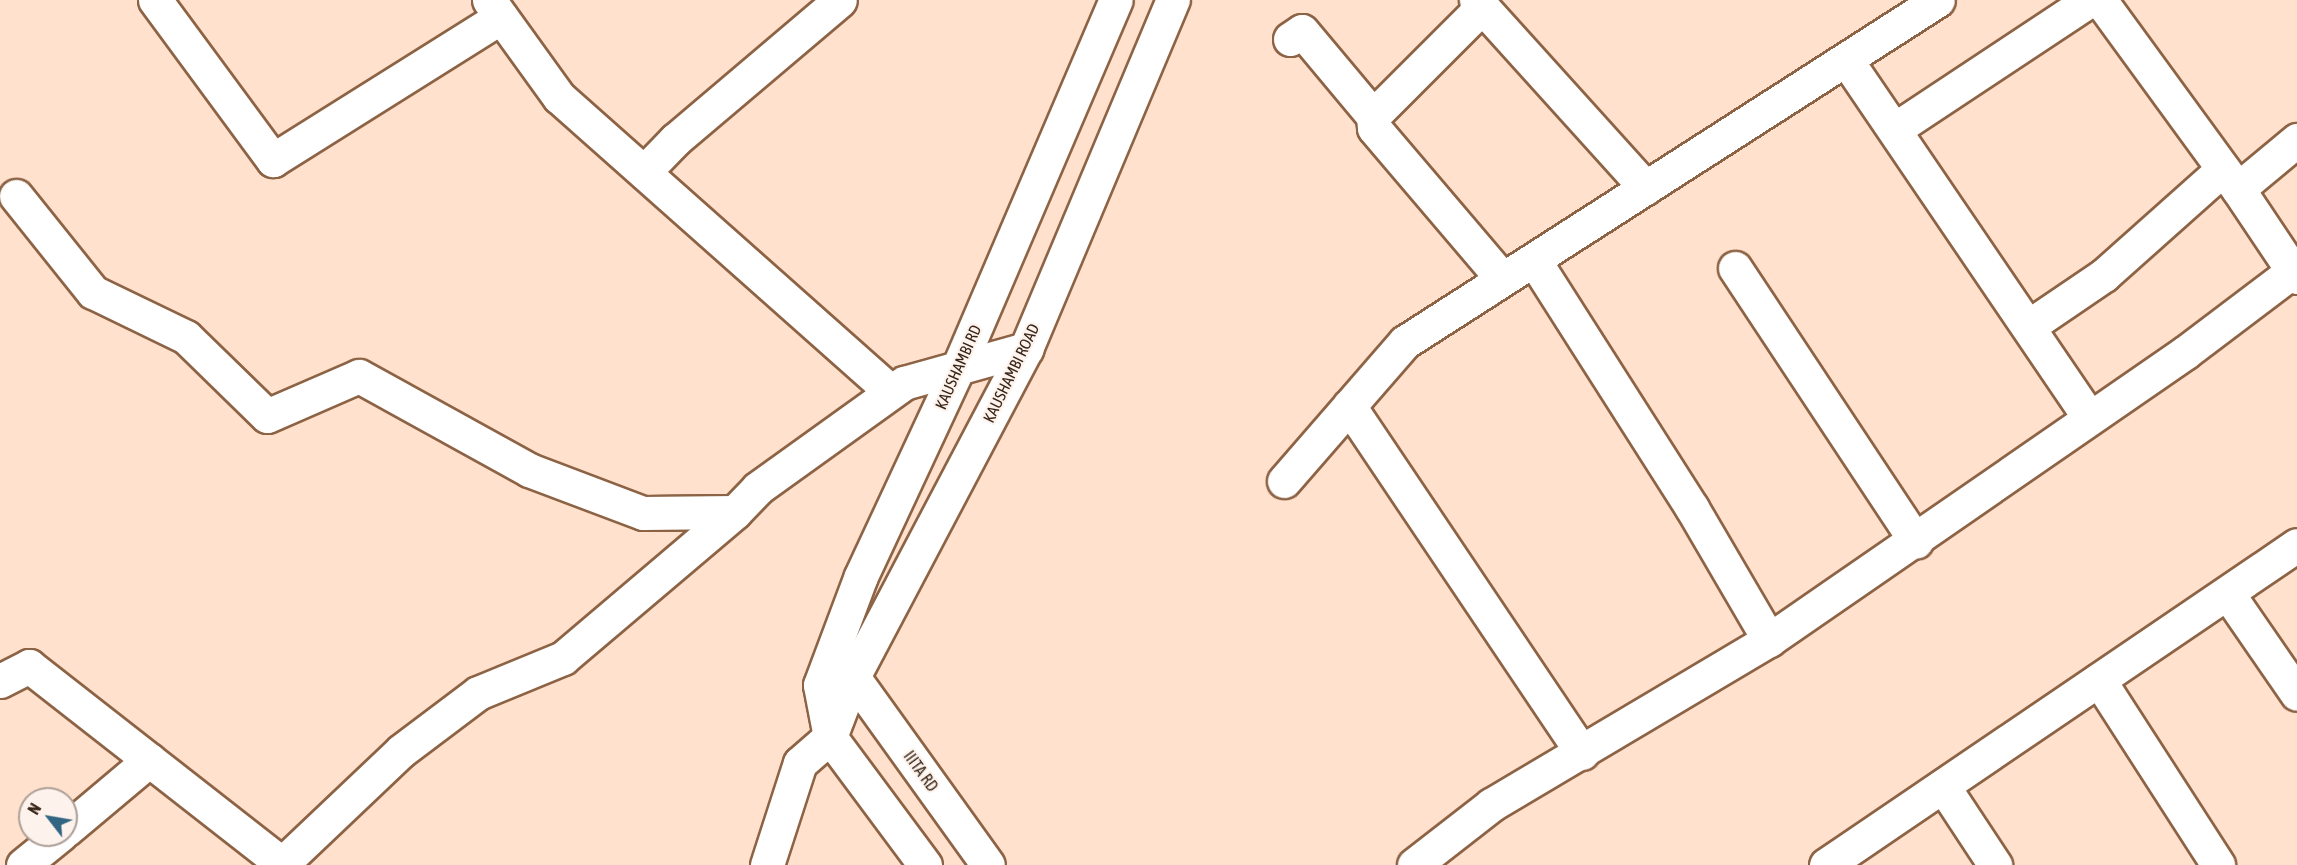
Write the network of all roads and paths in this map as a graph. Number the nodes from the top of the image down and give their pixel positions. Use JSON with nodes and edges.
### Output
{"nodes":[{"id":1,"x":155,"y":0,"type":"edge"},
{"id":2,"x":840,"y":0,"type":"edge"},
{"id":3,"x":1116,"y":0,"type":"edge"},
{"id":4,"x":1173,"y":0,"type":"edge"},
{"id":5,"x":1938,"y":0,"type":"edge"},
{"id":6,"x":2090,"y":0,"type":"edge"},
{"id":7,"x":2100,"y":0,"type":"edge"},
{"id":8,"x":1479,"y":3,"type":"edge"},
{"id":9,"x":495,"y":8,"type":"edge"},
{"id":10,"x":1290,"y":39,"type":"dead end"},
{"id":11,"x":1847,"y":61,"type":"junction"},
{"id":12,"x":1373,"y":117,"type":"junction"},
{"id":13,"x":1895,"y":129,"type":"junction"},
{"id":14,"x":2297,"y":140,"type":"edge"},
{"id":15,"x":644,"y":172,"type":"junction"},
{"id":16,"x":2231,"y":179,"type":"junction"},
{"id":17,"x":1647,"y":188,"type":"junction"},
{"id":18,"x":16,"y":196,"type":"dead end"},
{"id":19,"x":1533,"y":260,"type":"junction"},
{"id":20,"x":1735,"y":268,"type":"dead end"},
{"id":21,"x":2295,"y":274,"type":"edge"},
{"id":22,"x":1486,"y":290,"type":"junction"},
{"id":23,"x":2029,"y":326,"type":"junction"},
{"id":24,"x":1026,"y":349,"type":"junction"},
{"id":25,"x":958,"y":368,"type":"junction"},
{"id":26,"x":891,"y":392,"type":"junction"},
{"id":27,"x":1349,"y":406,"type":"junction"},
{"id":28,"x":2089,"y":417,"type":"junction"},
{"id":29,"x":1284,"y":481,"type":"dead end"},
{"id":30,"x":735,"y":512,"type":"junction"},
{"id":31,"x":1916,"y":541,"type":"junction"},
{"id":32,"x":2297,"y":545,"type":"edge"},
{"id":33,"x":2228,"y":594,"type":"junction"},
{"id":34,"x":1769,"y":640,"type":"junction"},
{"id":35,"x":853,"y":677,"type":"junction"},
{"id":36,"x":2099,"y":680,"type":"junction"},
{"id":37,"x":0,"y":681,"type":"edge"},
{"id":38,"x":2297,"y":694,"type":"edge"},
{"id":39,"x":830,"y":737,"type":"junction"},
{"id":40,"x":1582,"y":753,"type":"junction"},
{"id":41,"x":149,"y":760,"type":"junction"},
{"id":42,"x":1943,"y":786,"type":"junction"},
{"id":43,"x":51,"y":849,"type":"edge"},
{"id":44,"x":767,"y":865,"type":"edge"},
{"id":45,"x":925,"y":865,"type":"edge"},
{"id":46,"x":988,"y":865,"type":"edge"},
{"id":47,"x":1414,"y":865,"type":"edge"},
{"id":48,"x":1826,"y":865,"type":"edge"},
{"id":49,"x":1995,"y":865,"type":"edge"},
{"id":50,"x":2218,"y":865,"type":"edge"}],
"edges":[{"from":1,"to":9,"type":"street"},
{"from":2,"to":15,"type":"street"},
{"from":3,"to":25,"type":"street","name":"KAUSHAMBI RD"},
{"from":4,"to":24,"type":"street","name":"KAUSHAMBI ROAD"},
{"from":5,"to":11,"type":"street"},
{"from":6,"to":13,"type":"street"},
{"from":7,"to":16,"type":"street"},
{"from":8,"to":12,"type":"street"},
{"from":8,"to":17,"type":"street"},
{"from":9,"to":15,"type":"street"},
{"from":10,"to":12,"type":"street"},
{"from":11,"to":13,"type":"street"},
{"from":11,"to":17,"type":"street"},
{"from":12,"to":22,"type":"street"},
{"from":13,"to":23,"type":"street"},
{"from":14,"to":16,"type":"street"},
{"from":15,"to":26,"type":"street"},
{"from":16,"to":21,"type":"street"},
{"from":16,"to":23,"type":"street"},
{"from":17,"to":19,"type":"street"},
{"from":18,"to":30,"type":"street"},
{"from":19,"to":22,"type":"street"},
{"from":19,"to":34,"type":"street"},
{"from":20,"to":31,"type":"street"},
{"from":21,"to":28,"type":"street"},
{"from":22,"to":27,"type":"street"},
{"from":23,"to":28,"type":"street"},
{"from":24,"to":25,"type":"street"},
{"from":24,"to":35,"type":"street","name":"KAUSHAMBI ROAD"},
{"from":25,"to":26,"type":"street"},
{"from":25,"to":39,"type":"street","name":"KAUSHAMBI RD"},
{"from":26,"to":30,"type":"street"},
{"from":27,"to":29,"type":"street"},
{"from":27,"to":40,"type":"street"},
{"from":28,"to":31,"type":"street"},
{"from":30,"to":41,"type":"street"},
{"from":31,"to":34,"type":"street"},
{"from":32,"to":33,"type":"street"},
{"from":33,"to":36,"type":"street"},
{"from":33,"to":38,"type":"street"},
{"from":34,"to":40,"type":"street"},
{"from":35,"to":39,"type":"street","name":"KAUSHAMBI ROAD"},
{"from":35,"to":46,"type":"street","name":"IIITA RD"},
{"from":36,"to":42,"type":"street"},
{"from":36,"to":50,"type":"street"},
{"from":37,"to":41,"type":"street"},
{"from":39,"to":44,"type":"street"},
{"from":39,"to":45,"type":"street"},
{"from":40,"to":47,"type":"street"},
{"from":41,"to":43,"type":"street"},
{"from":42,"to":48,"type":"street"},
{"from":42,"to":49,"type":"street"}]}
